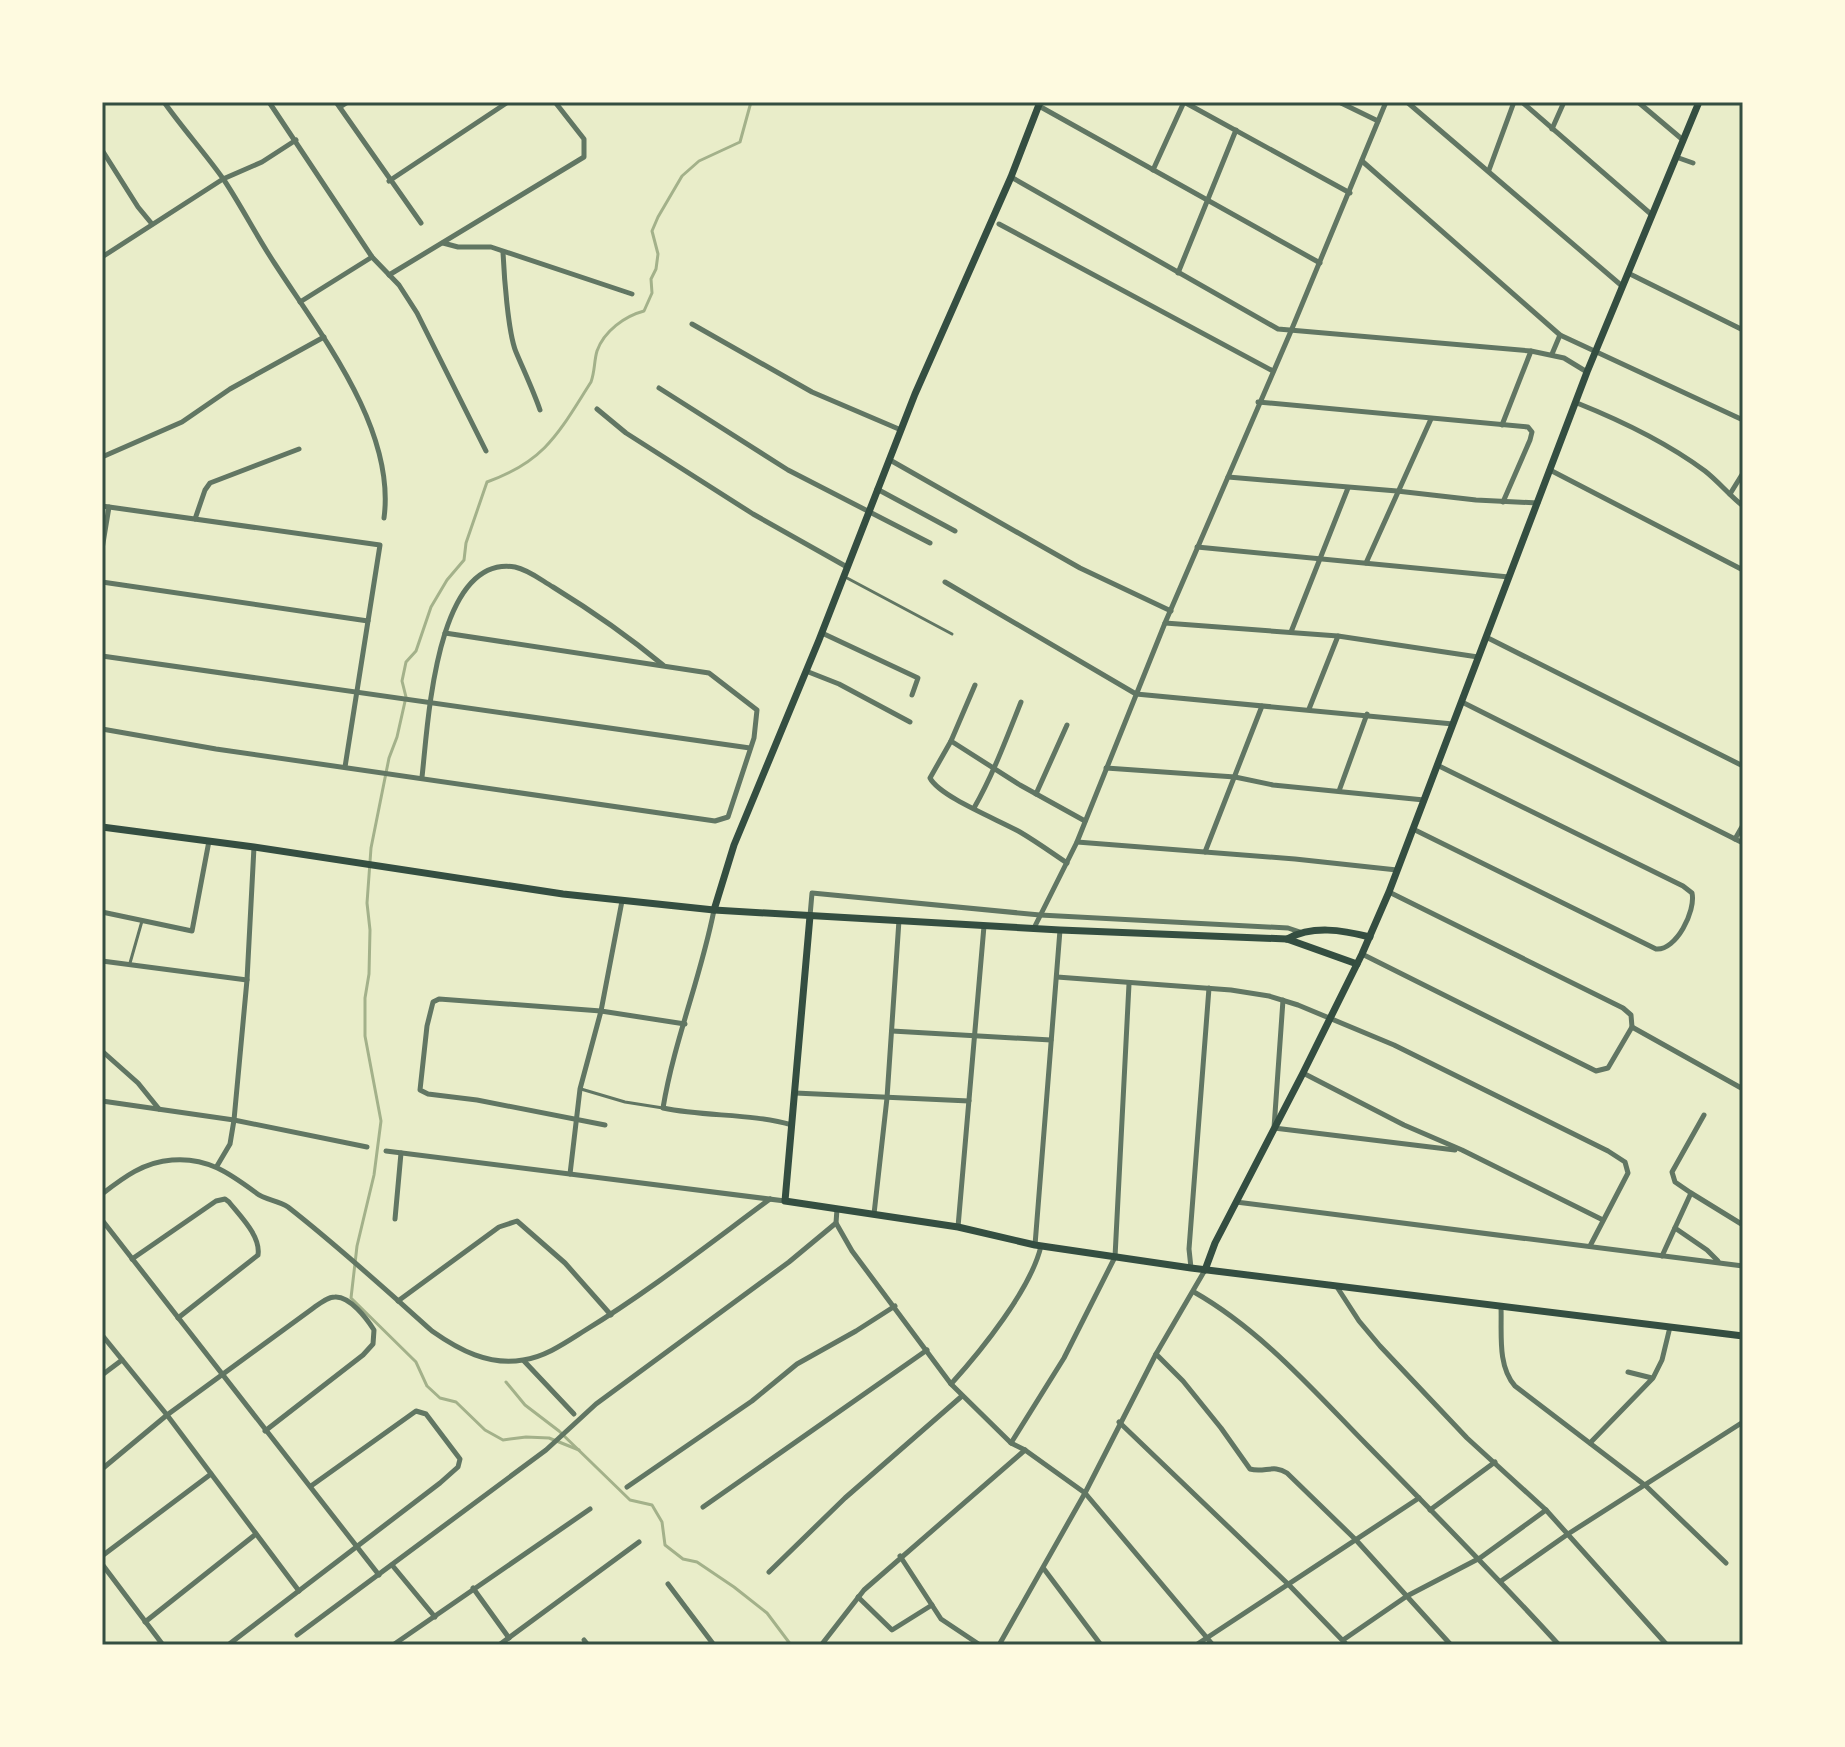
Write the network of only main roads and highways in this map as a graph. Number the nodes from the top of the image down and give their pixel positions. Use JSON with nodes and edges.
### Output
{"nodes":[{"id":1,"x":1699,"y":102,"type":"edge"},
{"id":2,"x":1040,"y":104,"type":"edge"},
{"id":3,"x":102,"y":827,"type":"edge"},
{"id":4,"x":714,"y":910,"type":"junction"},
{"id":5,"x":810,"y":916,"type":"junction"},
{"id":6,"x":1370,"y":937,"type":"junction"},
{"id":7,"x":1287,"y":939,"type":"junction"},
{"id":8,"x":1357,"y":964,"type":"junction"},
{"id":9,"x":1205,"y":1270,"type":"junction"},
{"id":10,"x":1743,"y":1336,"type":"edge"}],
"edges":[{"from":1,"to":6,"type":"main road"},
{"from":2,"to":4,"type":"main road"},
{"from":3,"to":4,"type":"main road"},
{"from":4,"to":5,"type":"main road"},
{"from":5,"to":7,"type":"main road"},
{"from":5,"to":9,"type":"main road"},
{"from":6,"to":7,"type":"main road"},
{"from":6,"to":8,"type":"main road"},
{"from":7,"to":8,"type":"main road"},
{"from":8,"to":9,"type":"main road"},
{"from":9,"to":10,"type":"main road"}]}
